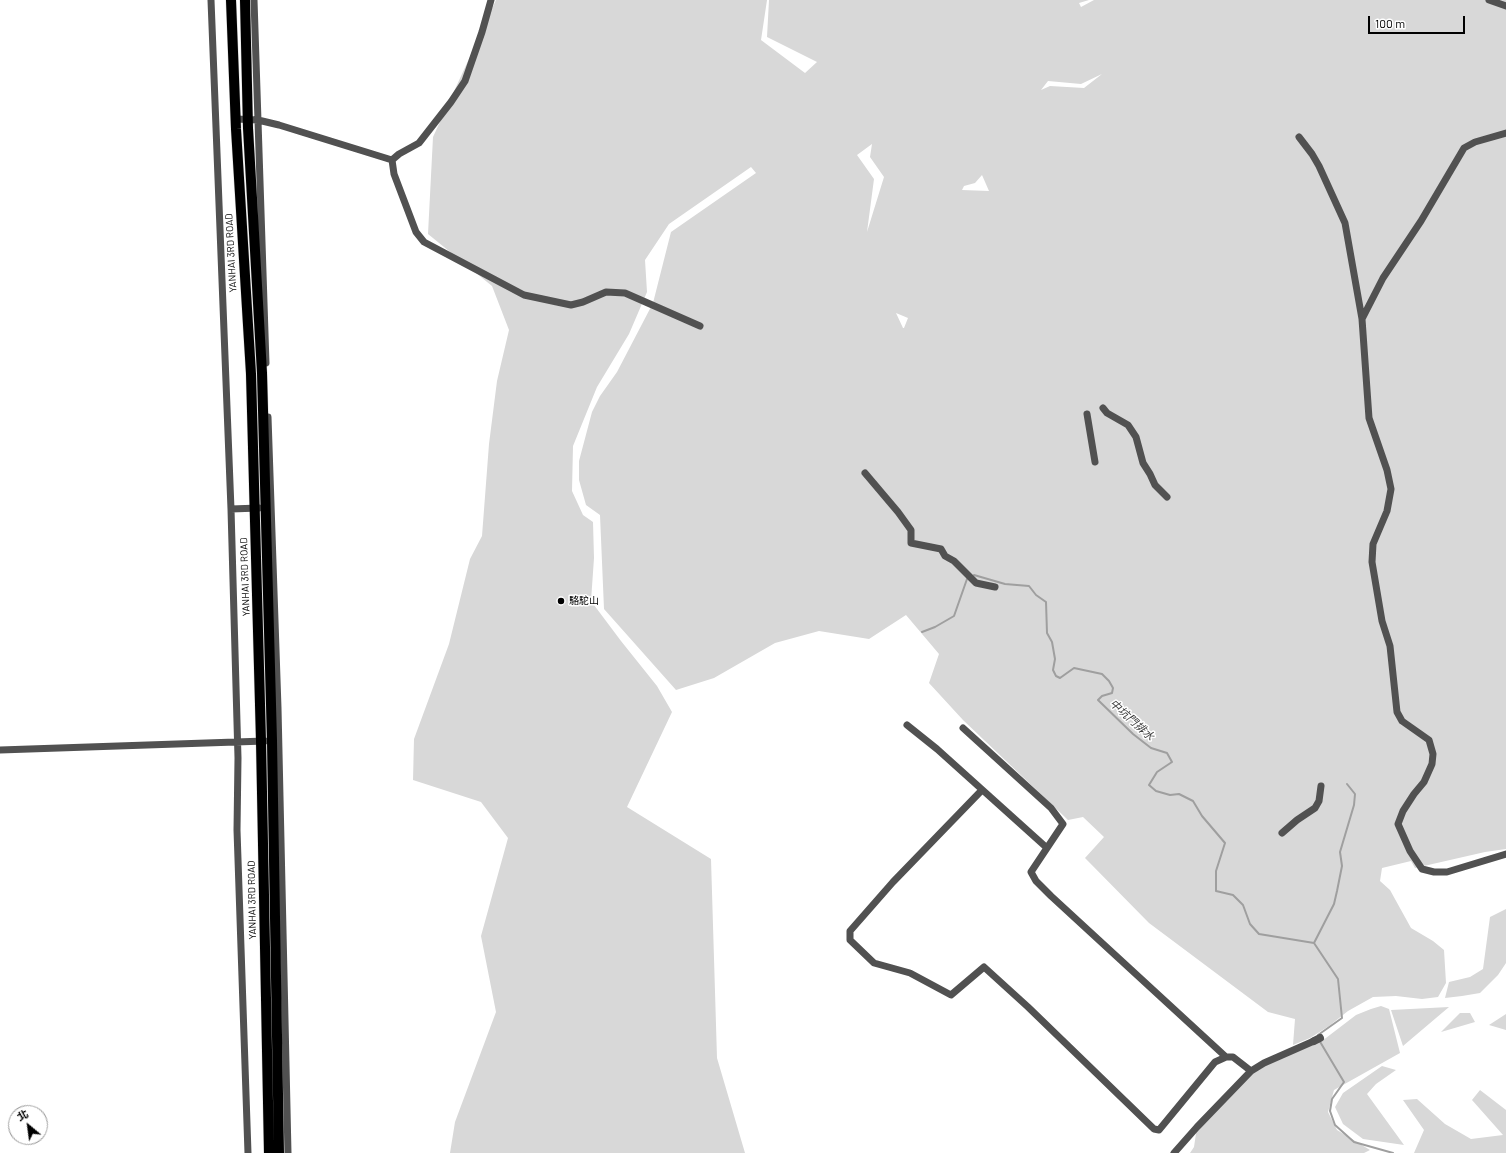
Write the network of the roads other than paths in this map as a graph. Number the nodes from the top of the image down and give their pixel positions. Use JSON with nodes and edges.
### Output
{"nodes":[{"id":1,"x":211,"y":0,"type":"edge"},
{"id":2,"x":231,"y":0,"type":"edge"},
{"id":3,"x":245,"y":0,"type":"edge"},
{"id":4,"x":254,"y":0,"type":"edge"},
{"id":5,"x":491,"y":0,"type":"edge"},
{"id":6,"x":1489,"y":0,"type":"edge"},
{"id":7,"x":1506,"y":6,"type":"edge"},
{"id":8,"x":236,"y":119,"type":"junction"},
{"id":9,"x":253,"y":120,"type":"junction"},
{"id":10,"x":1506,"y":133,"type":"edge"},
{"id":11,"x":1299,"y":137,"type":"dead end"},
{"id":12,"x":392,"y":160,"type":"junction"},
{"id":13,"x":1362,"y":319,"type":"junction"},
{"id":14,"x":700,"y":326,"type":"dead end"},
{"id":15,"x":1102,"y":408,"type":"dead end"},
{"id":16,"x":1088,"y":414,"type":"dead end"},
{"id":17,"x":1095,"y":462,"type":"dead end"},
{"id":18,"x":865,"y":473,"type":"dead end"},
{"id":19,"x":1167,"y":497,"type":"dead end"},
{"id":20,"x":255,"y":508,"type":"junction"},
{"id":21,"x":268,"y":508,"type":"junction"},
{"id":22,"x":231,"y":509,"type":"junction"},
{"id":23,"x":995,"y":587,"type":"dead end"},
{"id":24,"x":257,"y":603,"type":"junction"},
{"id":25,"x":272,"y":603,"type":"junction"},
{"id":26,"x":907,"y":724,"type":"dead end"},
{"id":27,"x":963,"y":728,"type":"dead end"},
{"id":28,"x":276,"y":740,"type":"junction"},
{"id":29,"x":261,"y":741,"type":"junction"},
{"id":30,"x":237,"y":743,"type":"junction"},
{"id":31,"x":0,"y":750,"type":"edge"},
{"id":32,"x":1321,"y":786,"type":"dead end"},
{"id":33,"x":277,"y":789,"type":"junction"},
{"id":34,"x":982,"y":790,"type":"junction"},
{"id":35,"x":262,"y":791,"type":"junction"},
{"id":36,"x":1282,"y":832,"type":"dead end"},
{"id":37,"x":1047,"y":848,"type":"junction"},
{"id":38,"x":1506,"y":854,"type":"edge"},
{"id":39,"x":278,"y":876,"type":"junction"},
{"id":40,"x":264,"y":877,"type":"junction"},
{"id":41,"x":265,"y":950,"type":"junction"},
{"id":42,"x":280,"y":950,"type":"junction"},
{"id":43,"x":276,"y":1008,"type":"junction"},
{"id":44,"x":1317,"y":1039,"type":"dead end"},
{"id":45,"x":1226,"y":1057,"type":"junction"},
{"id":46,"x":277,"y":1071,"type":"junction"},
{"id":47,"x":1251,"y":1071,"type":"junction"},
{"id":48,"x":247,"y":1118,"type":"junction"},
{"id":49,"x":248,"y":1153,"type":"edge"},
{"id":50,"x":252,"y":1153,"type":"edge"},
{"id":51,"x":269,"y":1153,"type":"edge"},
{"id":52,"x":279,"y":1153,"type":"edge"},
{"id":53,"x":288,"y":1153,"type":"edge"},
{"id":54,"x":1174,"y":1153,"type":"edge"}],
"edges":[{"from":1,"to":22,"type":"street","name":"YANHAI 3RD ROAD"},
{"from":2,"to":8,"type":"main road","name":"YANHAI 3RD ROAD"},
{"from":3,"to":9,"type":"main road","name":"YANHAI 3RD ROAD"},
{"from":4,"to":9,"type":"street","name":"YANHAI 3RD ROAD"},
{"from":5,"to":12,"type":"street"},
{"from":6,"to":7,"type":"street"},
{"from":8,"to":9,"type":"street"},
{"from":8,"to":20,"type":"main road","name":"YANHAI 3RD ROAD"},
{"from":9,"to":12,"type":"street"},
{"from":9,"to":21,"type":"main road","name":"YANHAI 3RD ROAD"},
{"from":10,"to":13,"type":"street"},
{"from":11,"to":13,"type":"street"},
{"from":12,"to":14,"type":"street"},
{"from":13,"to":38,"type":"street"},
{"from":15,"to":19,"type":"street"},
{"from":16,"to":17,"type":"street"},
{"from":18,"to":23,"type":"street"},
{"from":20,"to":21,"type":"street"},
{"from":20,"to":22,"type":"street"},
{"from":20,"to":24,"type":"main road","name":"YANHAI 3RD ROAD"},
{"from":21,"to":25,"type":"main road","name":"YANHAI 3RD ROAD"},
{"from":22,"to":30,"type":"street","name":"YANHAI 3RD ROAD"},
{"from":24,"to":25,"type":"street"},
{"from":24,"to":29,"type":"main road","name":"YANHAI 3RD ROAD"},
{"from":25,"to":28,"type":"main road","name":"YANHAI 3RD ROAD"},
{"from":26,"to":34,"type":"street"},
{"from":27,"to":37,"type":"street"},
{"from":28,"to":29,"type":"street"},
{"from":28,"to":33,"type":"main road","name":"YANHAI 3RD ROAD"},
{"from":29,"to":30,"type":"street"},
{"from":29,"to":35,"type":"main road","name":"YANHAI 3RD ROAD"},
{"from":30,"to":31,"type":"street"},
{"from":30,"to":48,"type":"street","name":"YANHAI 3RD ROAD"},
{"from":32,"to":36,"type":"street"},
{"from":33,"to":35,"type":"street"},
{"from":33,"to":39,"type":"main road","name":"YANHAI 3RD ROAD"},
{"from":34,"to":37,"type":"street"},
{"from":34,"to":45,"type":"street"},
{"from":35,"to":40,"type":"main road","name":"YANHAI 3RD ROAD"},
{"from":37,"to":45,"type":"street"},
{"from":39,"to":40,"type":"street"},
{"from":39,"to":42,"type":"main road","name":"YANHAI 3RD ROAD"},
{"from":40,"to":41,"type":"main road","name":"YANHAI 3RD ROAD"},
{"from":41,"to":42,"type":"street"},
{"from":41,"to":43,"type":"main road","name":"YANHAI 3RD ROAD"},
{"from":42,"to":43,"type":"main road","name":"YANHAI 3RD ROAD"},
{"from":43,"to":46,"type":"main road","name":"YANHAI 3RD ROAD"},
{"from":43,"to":46,"type":"street","name":"YANHAI 3RD ROAD"},
{"from":44,"to":47,"type":"street"},
{"from":45,"to":47,"type":"street"},
{"from":46,"to":51,"type":"main road","name":"YANHAI 3RD ROAD"},
{"from":46,"to":52,"type":"main road","name":"YANHAI 3RD ROAD"},
{"from":46,"to":53,"type":"street","name":"YANHAI 3RD ROAD"},
{"from":47,"to":54,"type":"street"},
{"from":48,"to":49,"type":"street","name":"YANHAI 3RD ROAD"},
{"from":48,"to":50,"type":"street","name":"YANHAI 3RD ROAD"}]}
